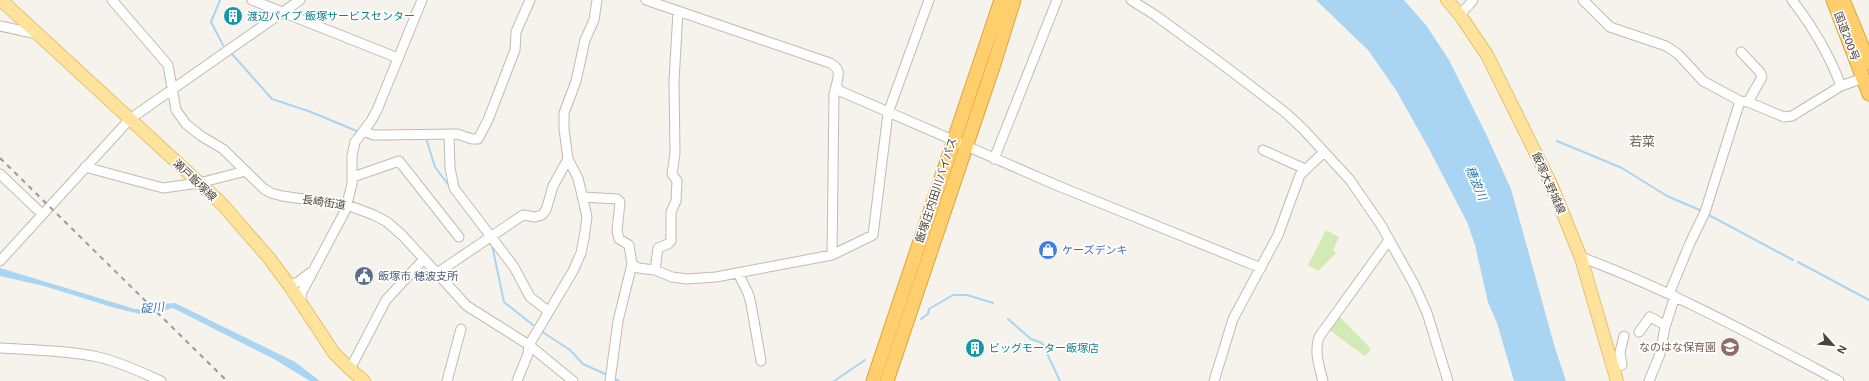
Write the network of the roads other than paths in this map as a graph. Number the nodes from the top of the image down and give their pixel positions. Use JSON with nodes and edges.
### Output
{"nodes":[{"id":1,"x":1,"y":0,"type":"edge"},
{"id":2,"x":112,"y":0,"type":"edge"},
{"id":3,"x":252,"y":0,"type":"edge"},
{"id":4,"x":287,"y":0,"type":"edge"},
{"id":5,"x":300,"y":0,"type":"edge"},
{"id":6,"x":422,"y":0,"type":"edge"},
{"id":7,"x":530,"y":0,"type":"edge"},
{"id":8,"x":597,"y":0,"type":"edge"},
{"id":9,"x":646,"y":0,"type":"edge"},
{"id":10,"x":929,"y":0,"type":"edge"},
{"id":11,"x":1000,"y":0,"type":"edge"},
{"id":12,"x":1014,"y":0,"type":"edge"},
{"id":13,"x":1057,"y":0,"type":"edge"},
{"id":14,"x":1131,"y":0,"type":"edge"},
{"id":15,"x":1447,"y":0,"type":"edge"},
{"id":16,"x":1473,"y":0,"type":"edge"},
{"id":17,"x":1583,"y":0,"type":"edge"},
{"id":18,"x":1792,"y":0,"type":"edge"},
{"id":19,"x":1833,"y":0,"type":"edge"},
{"id":20,"x":1843,"y":0,"type":"edge"},
{"id":21,"x":282,"y":12,"type":"junction"},
{"id":22,"x":678,"y":12,"type":"junction"},
{"id":23,"x":1460,"y":15,"type":"junction"},
{"id":24,"x":0,"y":26,"type":"edge"},
{"id":25,"x":37,"y":34,"type":"junction"},
{"id":26,"x":1741,"y":52,"type":"dead end"},
{"id":27,"x":398,"y":58,"type":"junction"},
{"id":28,"x":1869,"y":63,"type":"edge"},
{"id":29,"x":1863,"y":78,"type":"junction"},
{"id":30,"x":836,"y":86,"type":"junction"},
{"id":31,"x":1841,"y":86,"type":"junction"},
{"id":32,"x":172,"y":88,"type":"junction"},
{"id":33,"x":1869,"y":94,"type":"edge"},
{"id":34,"x":1744,"y":101,"type":"junction"},
{"id":35,"x":888,"y":113,"type":"junction"},
{"id":36,"x":130,"y":119,"type":"junction"},
{"id":37,"x":364,"y":131,"type":"junction"},
{"id":38,"x":449,"y":134,"type":"junction"},
{"id":39,"x":952,"y":141,"type":"junction"},
{"id":40,"x":965,"y":146,"type":"junction"},
{"id":41,"x":1263,"y":150,"type":"dead end"},
{"id":42,"x":1324,"y":152,"type":"junction"},
{"id":43,"x":568,"y":159,"type":"junction"},
{"id":44,"x":994,"y":159,"type":"junction"},
{"id":45,"x":85,"y":167,"type":"junction"},
{"id":46,"x":1305,"y":169,"type":"junction"},
{"id":47,"x":246,"y":171,"type":"junction"},
{"id":48,"x":0,"y":174,"type":"edge"},
{"id":49,"x":353,"y":177,"type":"junction"},
{"id":50,"x":199,"y":183,"type":"junction"},
{"id":51,"x":583,"y":198,"type":"junction"},
{"id":52,"x":347,"y":205,"type":"junction"},
{"id":53,"x":42,"y":214,"type":"junction"},
{"id":54,"x":459,"y":237,"type":"dead end"},
{"id":55,"x":490,"y":237,"type":"junction"},
{"id":56,"x":1389,"y":240,"type":"junction"},
{"id":57,"x":832,"y":255,"type":"junction"},
{"id":58,"x":1581,"y":258,"type":"junction"},
{"id":59,"x":424,"y":259,"type":"junction"},
{"id":60,"x":0,"y":261,"type":"edge"},
{"id":61,"x":632,"y":264,"type":"junction"},
{"id":62,"x":1261,"y":268,"type":"junction"},
{"id":63,"x":313,"y":270,"type":"junction"},
{"id":64,"x":655,"y":270,"type":"junction"},
{"id":65,"x":436,"y":273,"type":"junction"},
{"id":66,"x":738,"y":274,"type":"junction"},
{"id":67,"x":289,"y":285,"type":"junction"},
{"id":68,"x":1672,"y":295,"type":"junction"},
{"id":69,"x":300,"y":302,"type":"junction"},
{"id":70,"x":548,"y":311,"type":"junction"},
{"id":71,"x":1665,"y":326,"type":"junction"},
{"id":72,"x":462,"y":329,"type":"dead end"},
{"id":73,"x":1639,"y":332,"type":"dead end"},
{"id":74,"x":1624,"y":336,"type":"dead end"},
{"id":75,"x":529,"y":344,"type":"junction"},
{"id":76,"x":0,"y":348,"type":"edge"},
{"id":77,"x":761,"y":361,"type":"dead end"},
{"id":78,"x":1613,"y":367,"type":"junction"},
{"id":79,"x":350,"y":370,"type":"junction"},
{"id":80,"x":161,"y":381,"type":"edge"},
{"id":81,"x":364,"y":381,"type":"edge"},
{"id":82,"x":447,"y":381,"type":"edge"},
{"id":83,"x":517,"y":381,"type":"edge"},
{"id":84,"x":573,"y":381,"type":"edge"},
{"id":85,"x":610,"y":381,"type":"edge"},
{"id":86,"x":873,"y":381,"type":"edge"},
{"id":87,"x":887,"y":381,"type":"edge"},
{"id":88,"x":1214,"y":381,"type":"edge"},
{"id":89,"x":1323,"y":381,"type":"edge"},
{"id":90,"x":1448,"y":381,"type":"edge"},
{"id":91,"x":1617,"y":381,"type":"edge"},
{"id":92,"x":1649,"y":381,"type":"edge"},
{"id":93,"x":1839,"y":381,"type":"edge"}],
"edges":[{"from":1,"to":25,"type":"main road","name":"瀬戸飯塚線"},
{"from":2,"to":32,"type":"street","name":"長崎街道"},
{"from":3,"to":21,"type":"street"},
{"from":4,"to":21,"type":"street"},
{"from":5,"to":21,"type":"street"},
{"from":6,"to":27,"type":"street"},
{"from":7,"to":38,"type":"street"},
{"from":8,"to":43,"type":"street"},
{"from":9,"to":22,"type":"street"},
{"from":10,"to":35,"type":"street"},
{"from":11,"to":39,"type":"highway","name":"飯塚庄内田川バイパス"},
{"from":12,"to":40,"type":"highway","name":"飯塚庄内田川バイパス"},
{"from":13,"to":44,"type":"street"},
{"from":14,"to":42,"type":"street"},
{"from":15,"to":23,"type":"main road","name":"飯塚大野城線"},
{"from":16,"to":23,"type":"street"},
{"from":17,"to":34,"type":"street"},
{"from":18,"to":31,"type":"street"},
{"from":19,"to":29,"type":"highway","name":"国道200号"},
{"from":20,"to":28,"type":"highway","name":"国道200号"},
{"from":21,"to":27,"type":"street"},
{"from":21,"to":32,"type":"street"},
{"from":22,"to":30,"type":"street"},
{"from":22,"to":64,"type":"street"},
{"from":23,"to":58,"type":"main road","name":"飯塚大野城線"},
{"from":24,"to":25,"type":"street"},
{"from":25,"to":36,"type":"main road","name":"瀬戸飯塚線"},
{"from":26,"to":34,"type":"street"},
{"from":27,"to":37,"type":"street"},
{"from":29,"to":31,"type":"street"},
{"from":29,"to":33,"type":"highway","name":"国道200号"},
{"from":30,"to":35,"type":"street"},
{"from":30,"to":57,"type":"street"},
{"from":31,"to":34,"type":"street"},
{"from":32,"to":36,"type":"street"},
{"from":32,"to":47,"type":"street","name":"長崎街道"},
{"from":34,"to":68,"type":"street"},
{"from":35,"to":39,"type":"street"},
{"from":35,"to":57,"type":"street"},
{"from":36,"to":45,"type":"street"},
{"from":36,"to":50,"type":"main road","name":"瀬戸飯塚線"},
{"from":37,"to":38,"type":"street"},
{"from":37,"to":49,"type":"street"},
{"from":38,"to":55,"type":"street"},
{"from":39,"to":40,"type":"street"},
{"from":39,"to":86,"type":"highway","name":"飯塚庄内田川バイパス"},
{"from":40,"to":44,"type":"street"},
{"from":40,"to":87,"type":"highway","name":"飯塚庄内田川バイパス"},
{"from":41,"to":46,"type":"street"},
{"from":42,"to":46,"type":"street"},
{"from":42,"to":56,"type":"street"},
{"from":43,"to":51,"type":"street"},
{"from":43,"to":55,"type":"street"},
{"from":44,"to":62,"type":"street"},
{"from":45,"to":50,"type":"street"},
{"from":45,"to":53,"type":"street"},
{"from":46,"to":62,"type":"street"},
{"from":47,"to":50,"type":"street"},
{"from":47,"to":52,"type":"street","name":"長崎街道"},
{"from":48,"to":53,"type":"street"},
{"from":49,"to":52,"type":"street"},
{"from":49,"to":54,"type":"street"},
{"from":50,"to":67,"type":"main road","name":"瀬戸飯塚線"},
{"from":51,"to":61,"type":"street"},
{"from":51,"to":70,"type":"street"},
{"from":52,"to":59,"type":"street","name":"長崎街道"},
{"from":52,"to":63,"type":"street"},
{"from":53,"to":60,"type":"street"},
{"from":55,"to":65,"type":"street"},
{"from":55,"to":70,"type":"street"},
{"from":56,"to":89,"type":"street"},
{"from":56,"to":90,"type":"street"},
{"from":57,"to":66,"type":"street"},
{"from":58,"to":68,"type":"street"},
{"from":58,"to":78,"type":"main road","name":"飯塚大野城線"},
{"from":59,"to":65,"type":"street","name":"長崎街道"},
{"from":59,"to":79,"type":"street"},
{"from":61,"to":64,"type":"street"},
{"from":61,"to":85,"type":"street"},
{"from":62,"to":88,"type":"street"},
{"from":63,"to":67,"type":"street"},
{"from":63,"to":69,"type":"street"},
{"from":64,"to":66,"type":"street"},
{"from":65,"to":75,"type":"street","name":"長崎街道"},
{"from":66,"to":77,"type":"street"},
{"from":67,"to":69,"type":"main road","name":"瀬戸飯塚線"},
{"from":68,"to":71,"type":"street"},
{"from":68,"to":93,"type":"street"},
{"from":69,"to":79,"type":"main road","name":"瀬戸飯塚線"},
{"from":70,"to":75,"type":"street"},
{"from":71,"to":73,"type":"street"},
{"from":71,"to":92,"type":"street"},
{"from":72,"to":82,"type":"street"},
{"from":74,"to":78,"type":"street"},
{"from":75,"to":83,"type":"street"},
{"from":75,"to":84,"type":"street","name":"長崎街道"},
{"from":76,"to":80,"type":"street"},
{"from":78,"to":91,"type":"main road","name":"飯塚大野城線"},
{"from":79,"to":81,"type":"main road","name":"瀬戸飯塚線"}]}
